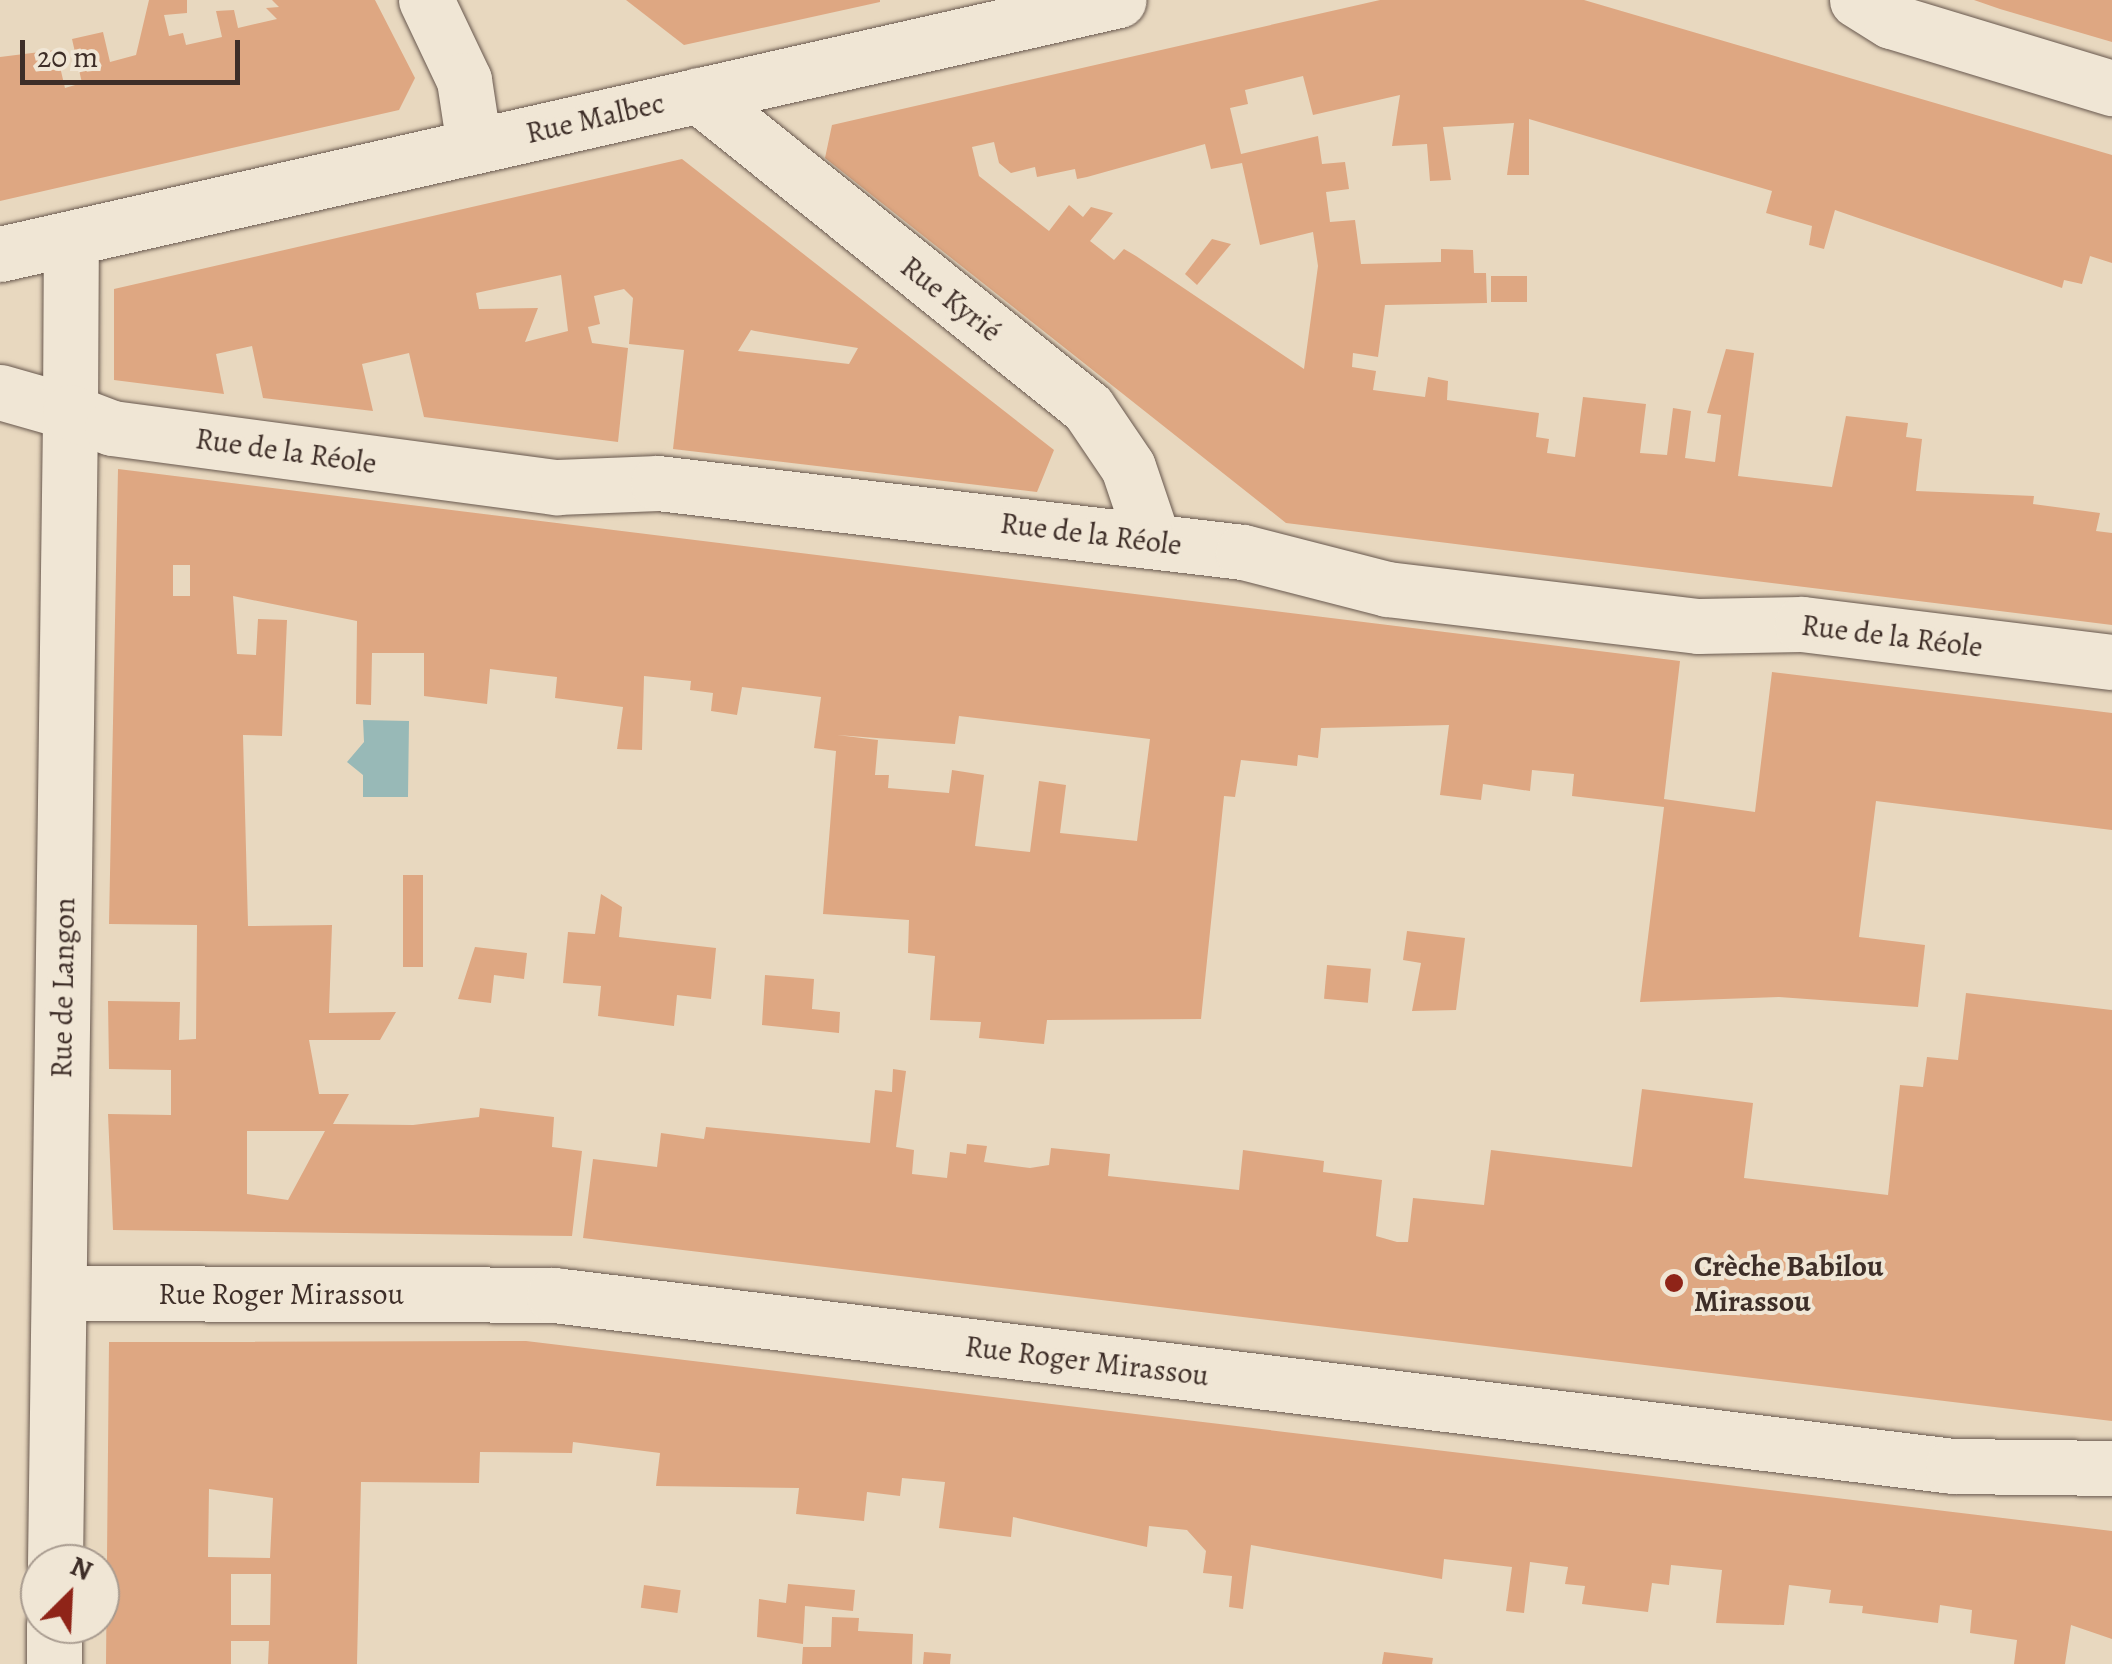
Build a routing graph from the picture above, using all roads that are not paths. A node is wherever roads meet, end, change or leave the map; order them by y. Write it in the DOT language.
graph roads {
  1 [pos="426,0"];
  2 [pos="1119,0"];
  3 [pos="1857,0"];
  4 [pos="2112,88"];
  5 [pos="698,95"];
  6 [pos="474,145"];
  7 [pos="70,238"];
  8 [pos="0,254"];
  9 [pos="0,392"];
  10 [pos="70,412"];
  11 [pos="1153,541"];
  12 [pos="2112,662"];
  13 [pos="59,1293"];
  14 [pos="2112,1468"];
  15 [pos="55,1544"];
  1 -- 6 [label="street"];
  2 -- 5 [label="street, Rue Malbec"];
  3 -- 4 [label="street"];
  5 -- 6 [label="street, Rue Malbec"];
  5 -- 11 [label="street, Rue Kyrié"];
  6 -- 7 [label="street, Rue Malbec"];
  7 -- 8 [label="street, Rue Malbec"];
  7 -- 10 [label="street"];
  9 -- 10 [label="street"];
  10 -- 11 [label="street, Rue de la Réole"];
  10 -- 13 [label="street, Rue de Langon"];
  11 -- 12 [label="street, Rue de la Réole"];
  13 -- 14 [label="street, Rue Roger Mirassou"];
  13 -- 15 [label="street, Rue de Langon"];
}
